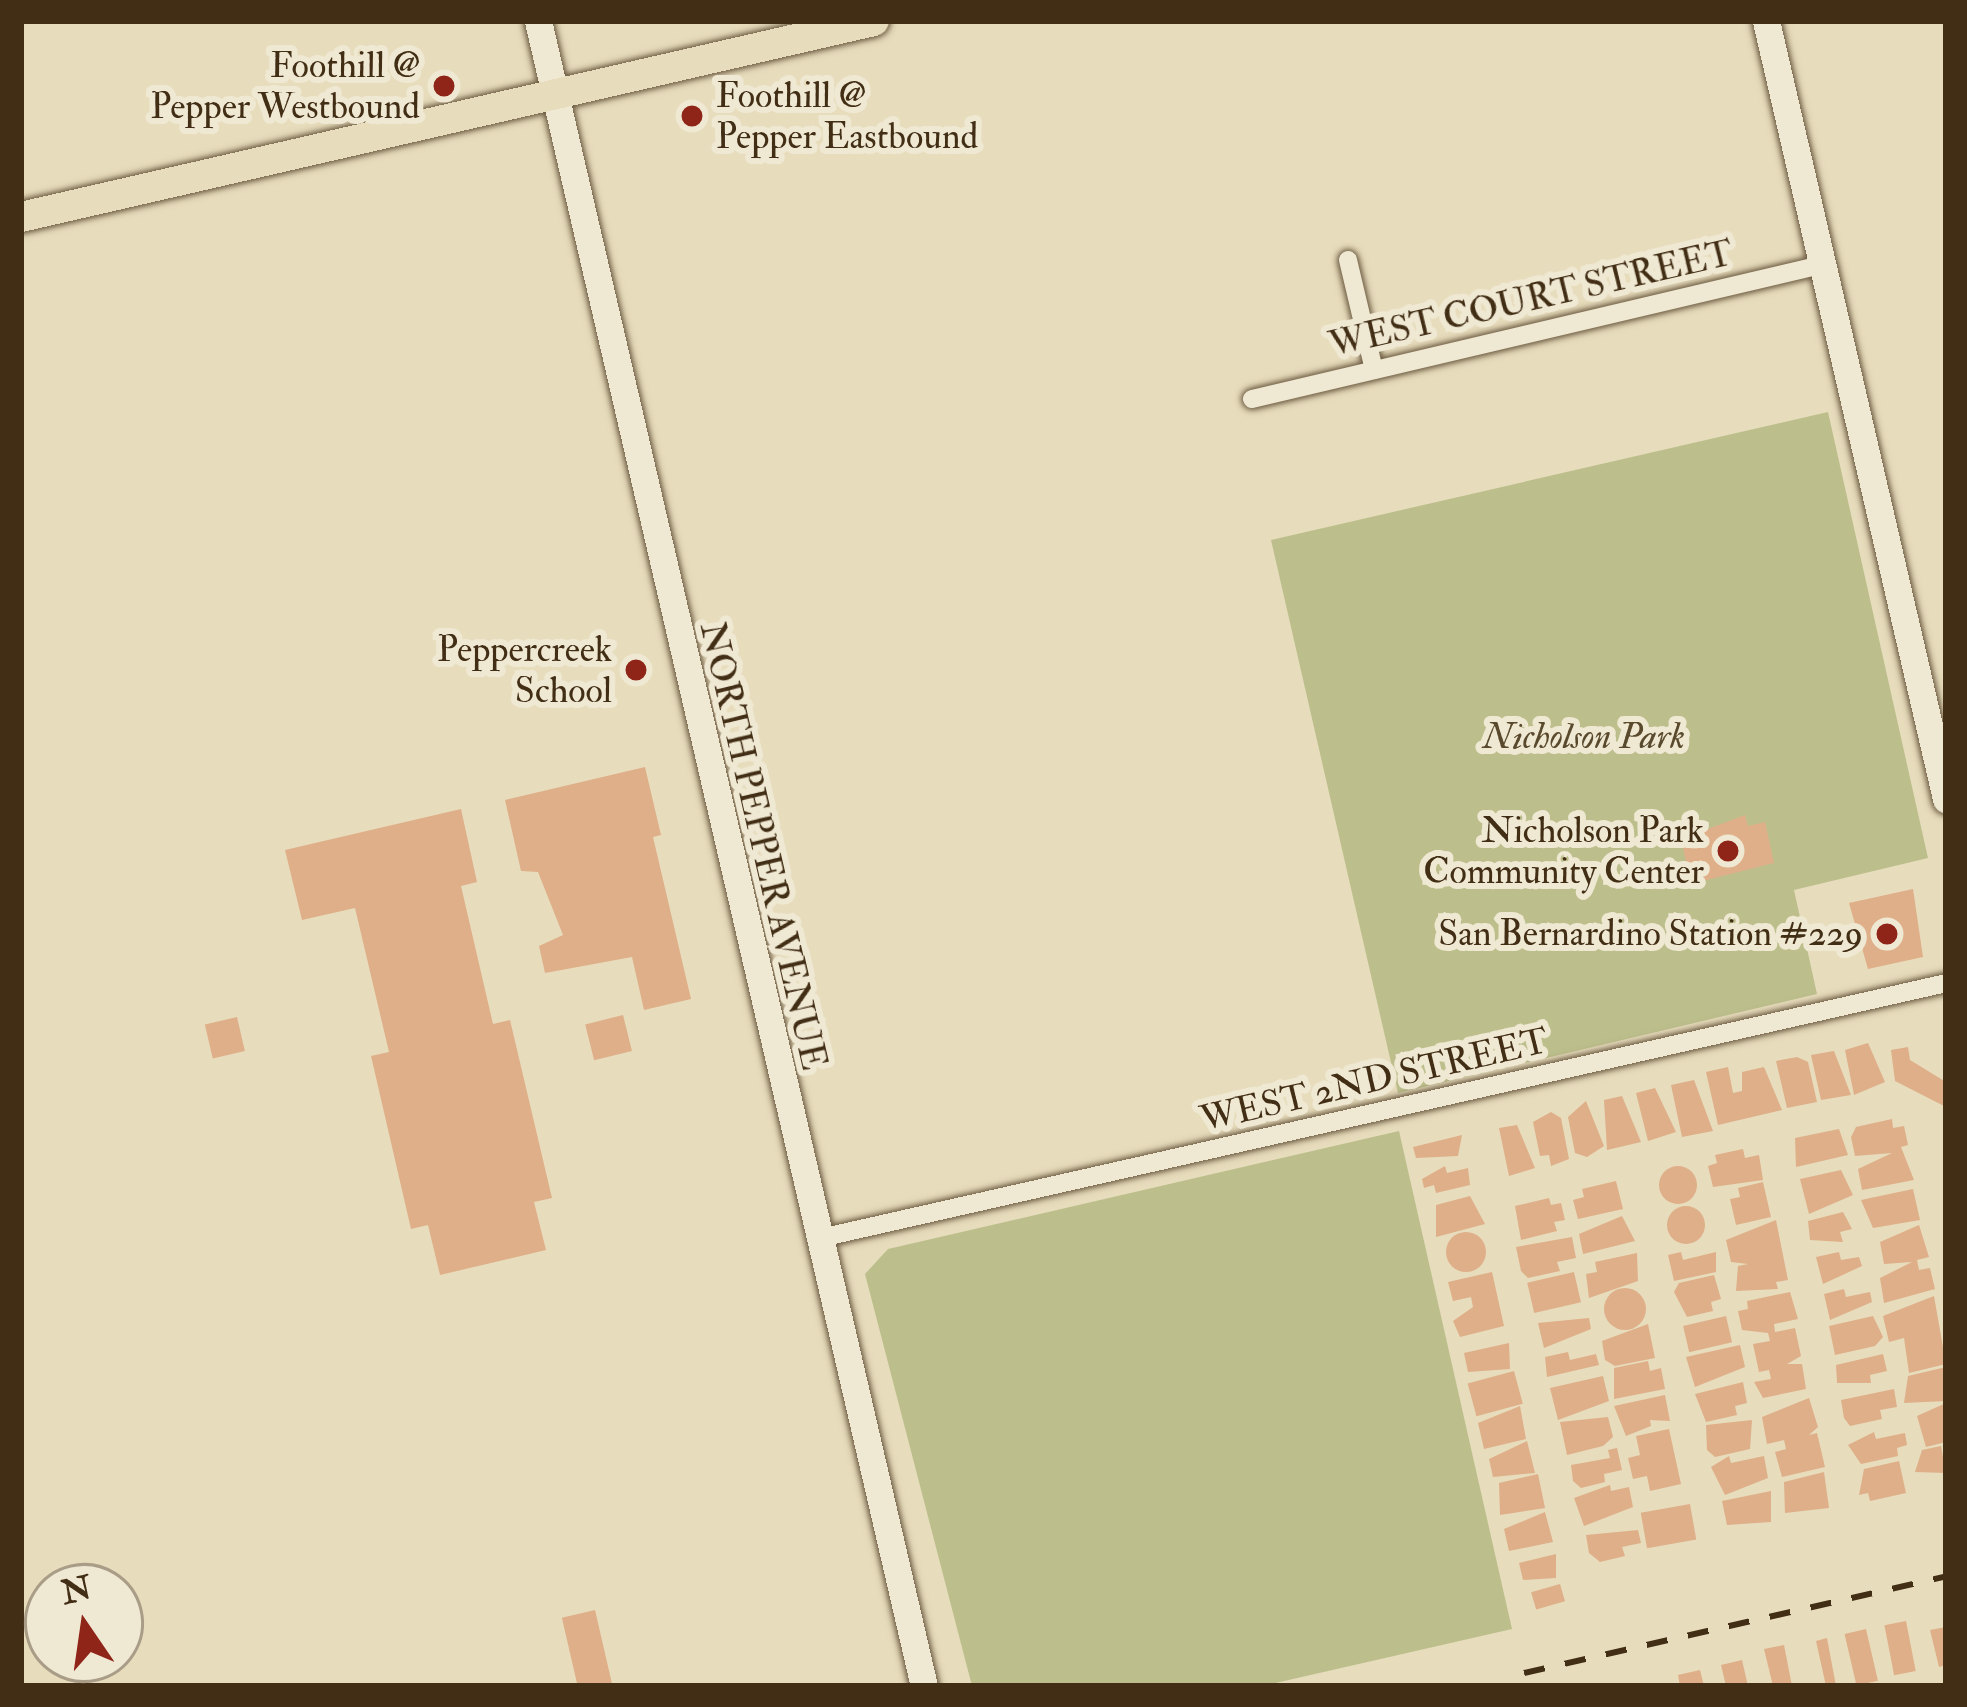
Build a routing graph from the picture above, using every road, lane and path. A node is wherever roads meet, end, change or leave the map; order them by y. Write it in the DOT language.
graph roads {
  1 [pos="538,21"];
  2 [pos="874,21"];
  3 [pos="1766,21"];
  4 [pos="555,94"];
  5 [pos="21,217"];
  6 [pos="1348,260"];
  7 [pos="1825,264"];
  8 [pos="1374,370"];
  9 [pos="1252,399"];
  10 [pos="1946,800"];
  11 [pos="1946,983"];
  12 [pos="816,1239"];
  13 [pos="924,1686"];
  1 -- 4 [label="main road, NORTH PEPPER AVENUE"];
  2 -- 4 [label="main road"];
  3 -- 7 [label="main road"];
  4 -- 5 [label="main road"];
  4 -- 12 [label="main road, NORTH PEPPER AVENUE"];
  6 -- 8 [label="street"];
  7 -- 8 [label="street, WEST COURT STREET"];
  7 -- 10 [label="main road"];
  8 -- 9 [label="street, WEST COURT STREET"];
  11 -- 12 [label="street, WEST 2ND STREET"];
  12 -- 13 [label="main road, NORTH PEPPER AVENUE"];
}
